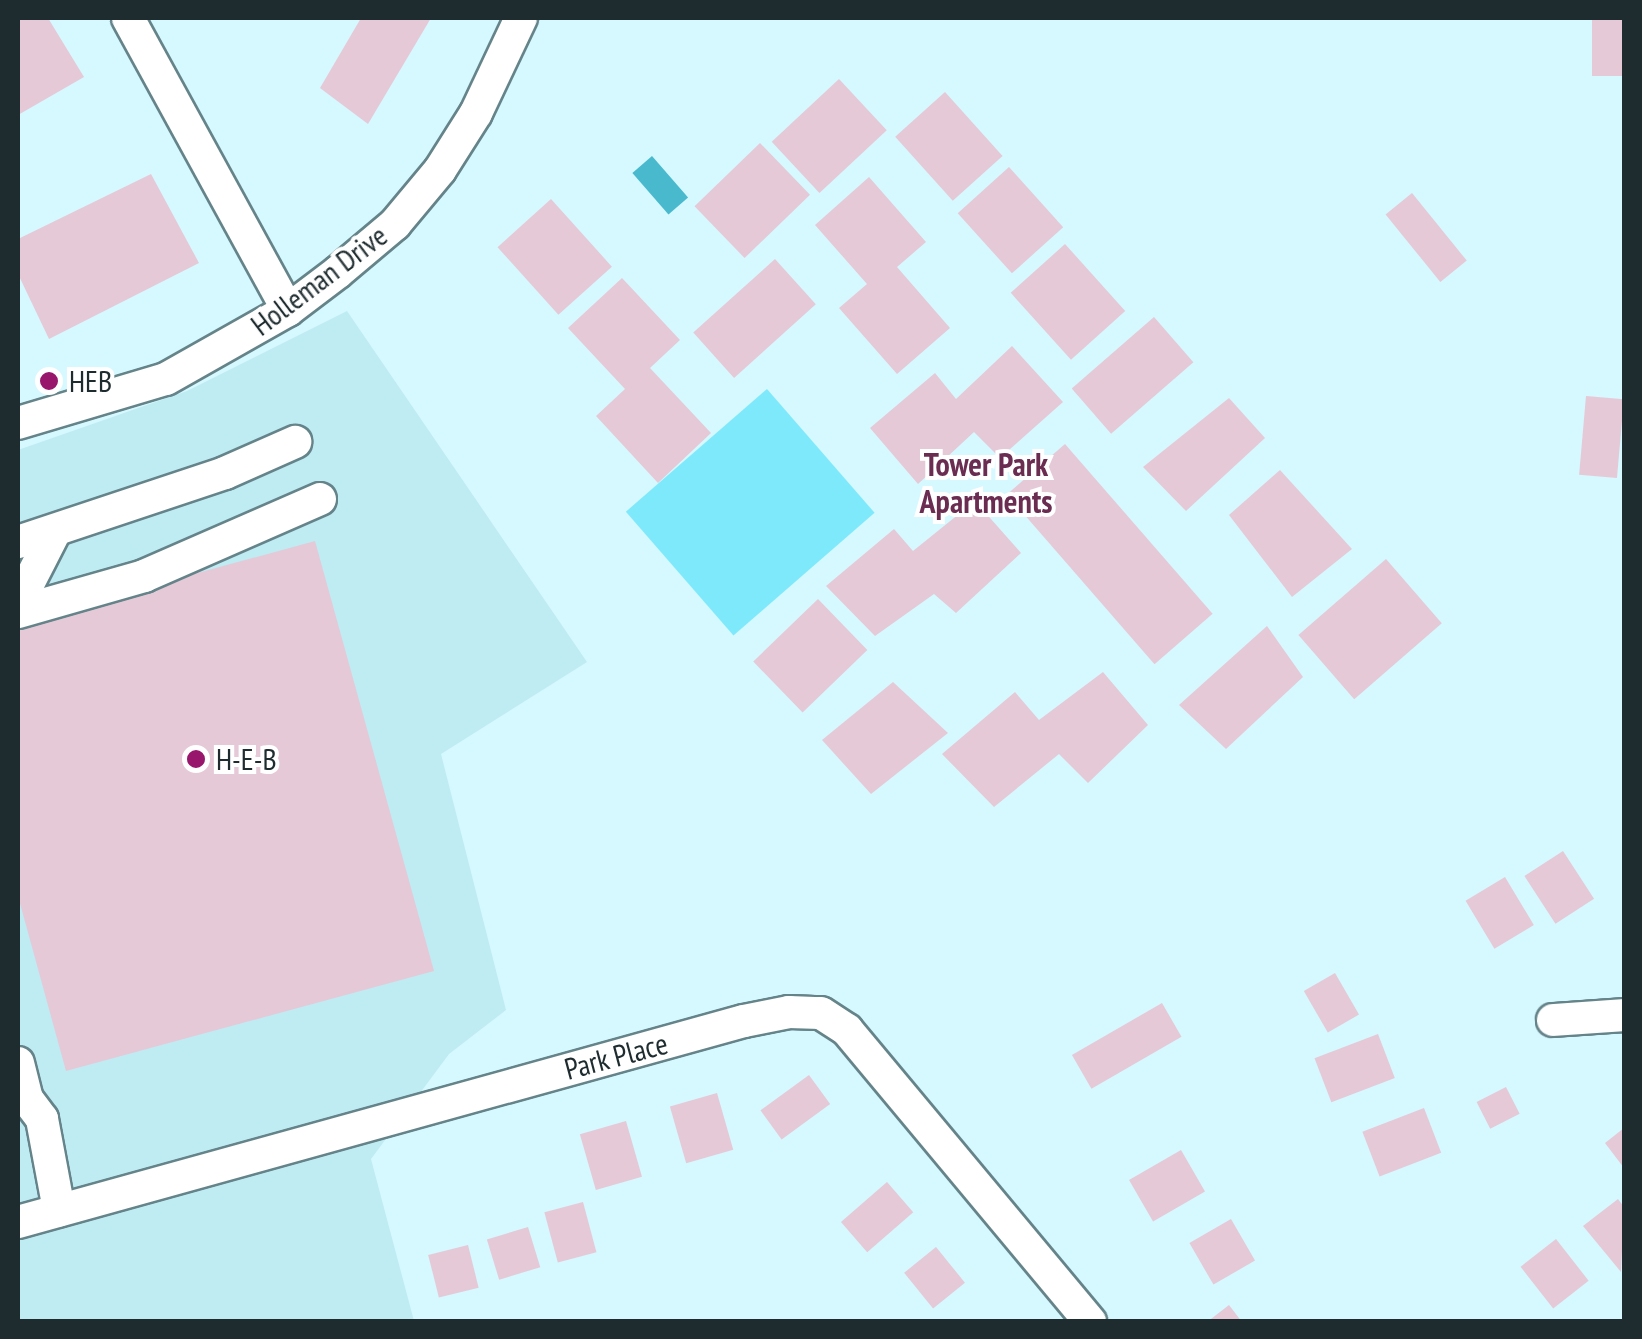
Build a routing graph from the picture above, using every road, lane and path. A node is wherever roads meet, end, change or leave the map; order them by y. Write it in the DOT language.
graph roads {
  1 [pos="128,18"];
  2 [pos="520,18"];
  3 [pos="288,310"];
  4 [pos="18,423"];
  5 [pos="295,442"];
  6 [pos="320,499"];
  7 [pos="55,531"];
  8 [pos="18,542"];
  9 [pos="29,594"];
  10 [pos="1624,1015"];
  11 [pos="1553,1020"];
  12 [pos="18,1062"];
  13 [pos="59,1210"];
  14 [pos="18,1222"];
  15 [pos="1090,1322"];
  1 -- 3 [label="street"];
  2 -- 3 [label="street, Holleman Drive"];
  3 -- 4 [label="street, Holleman Drive"];
  5 -- 7 [label="street"];
  6 -- 9 [label="street"];
  7 -- 8 [label="street"];
  7 -- 9 [label="street"];
  10 -- 11 [label="street"];
  12 -- 13 [label="street"];
  13 -- 14 [label="street, Park Place"];
  13 -- 15 [label="street, Park Place"];
}
